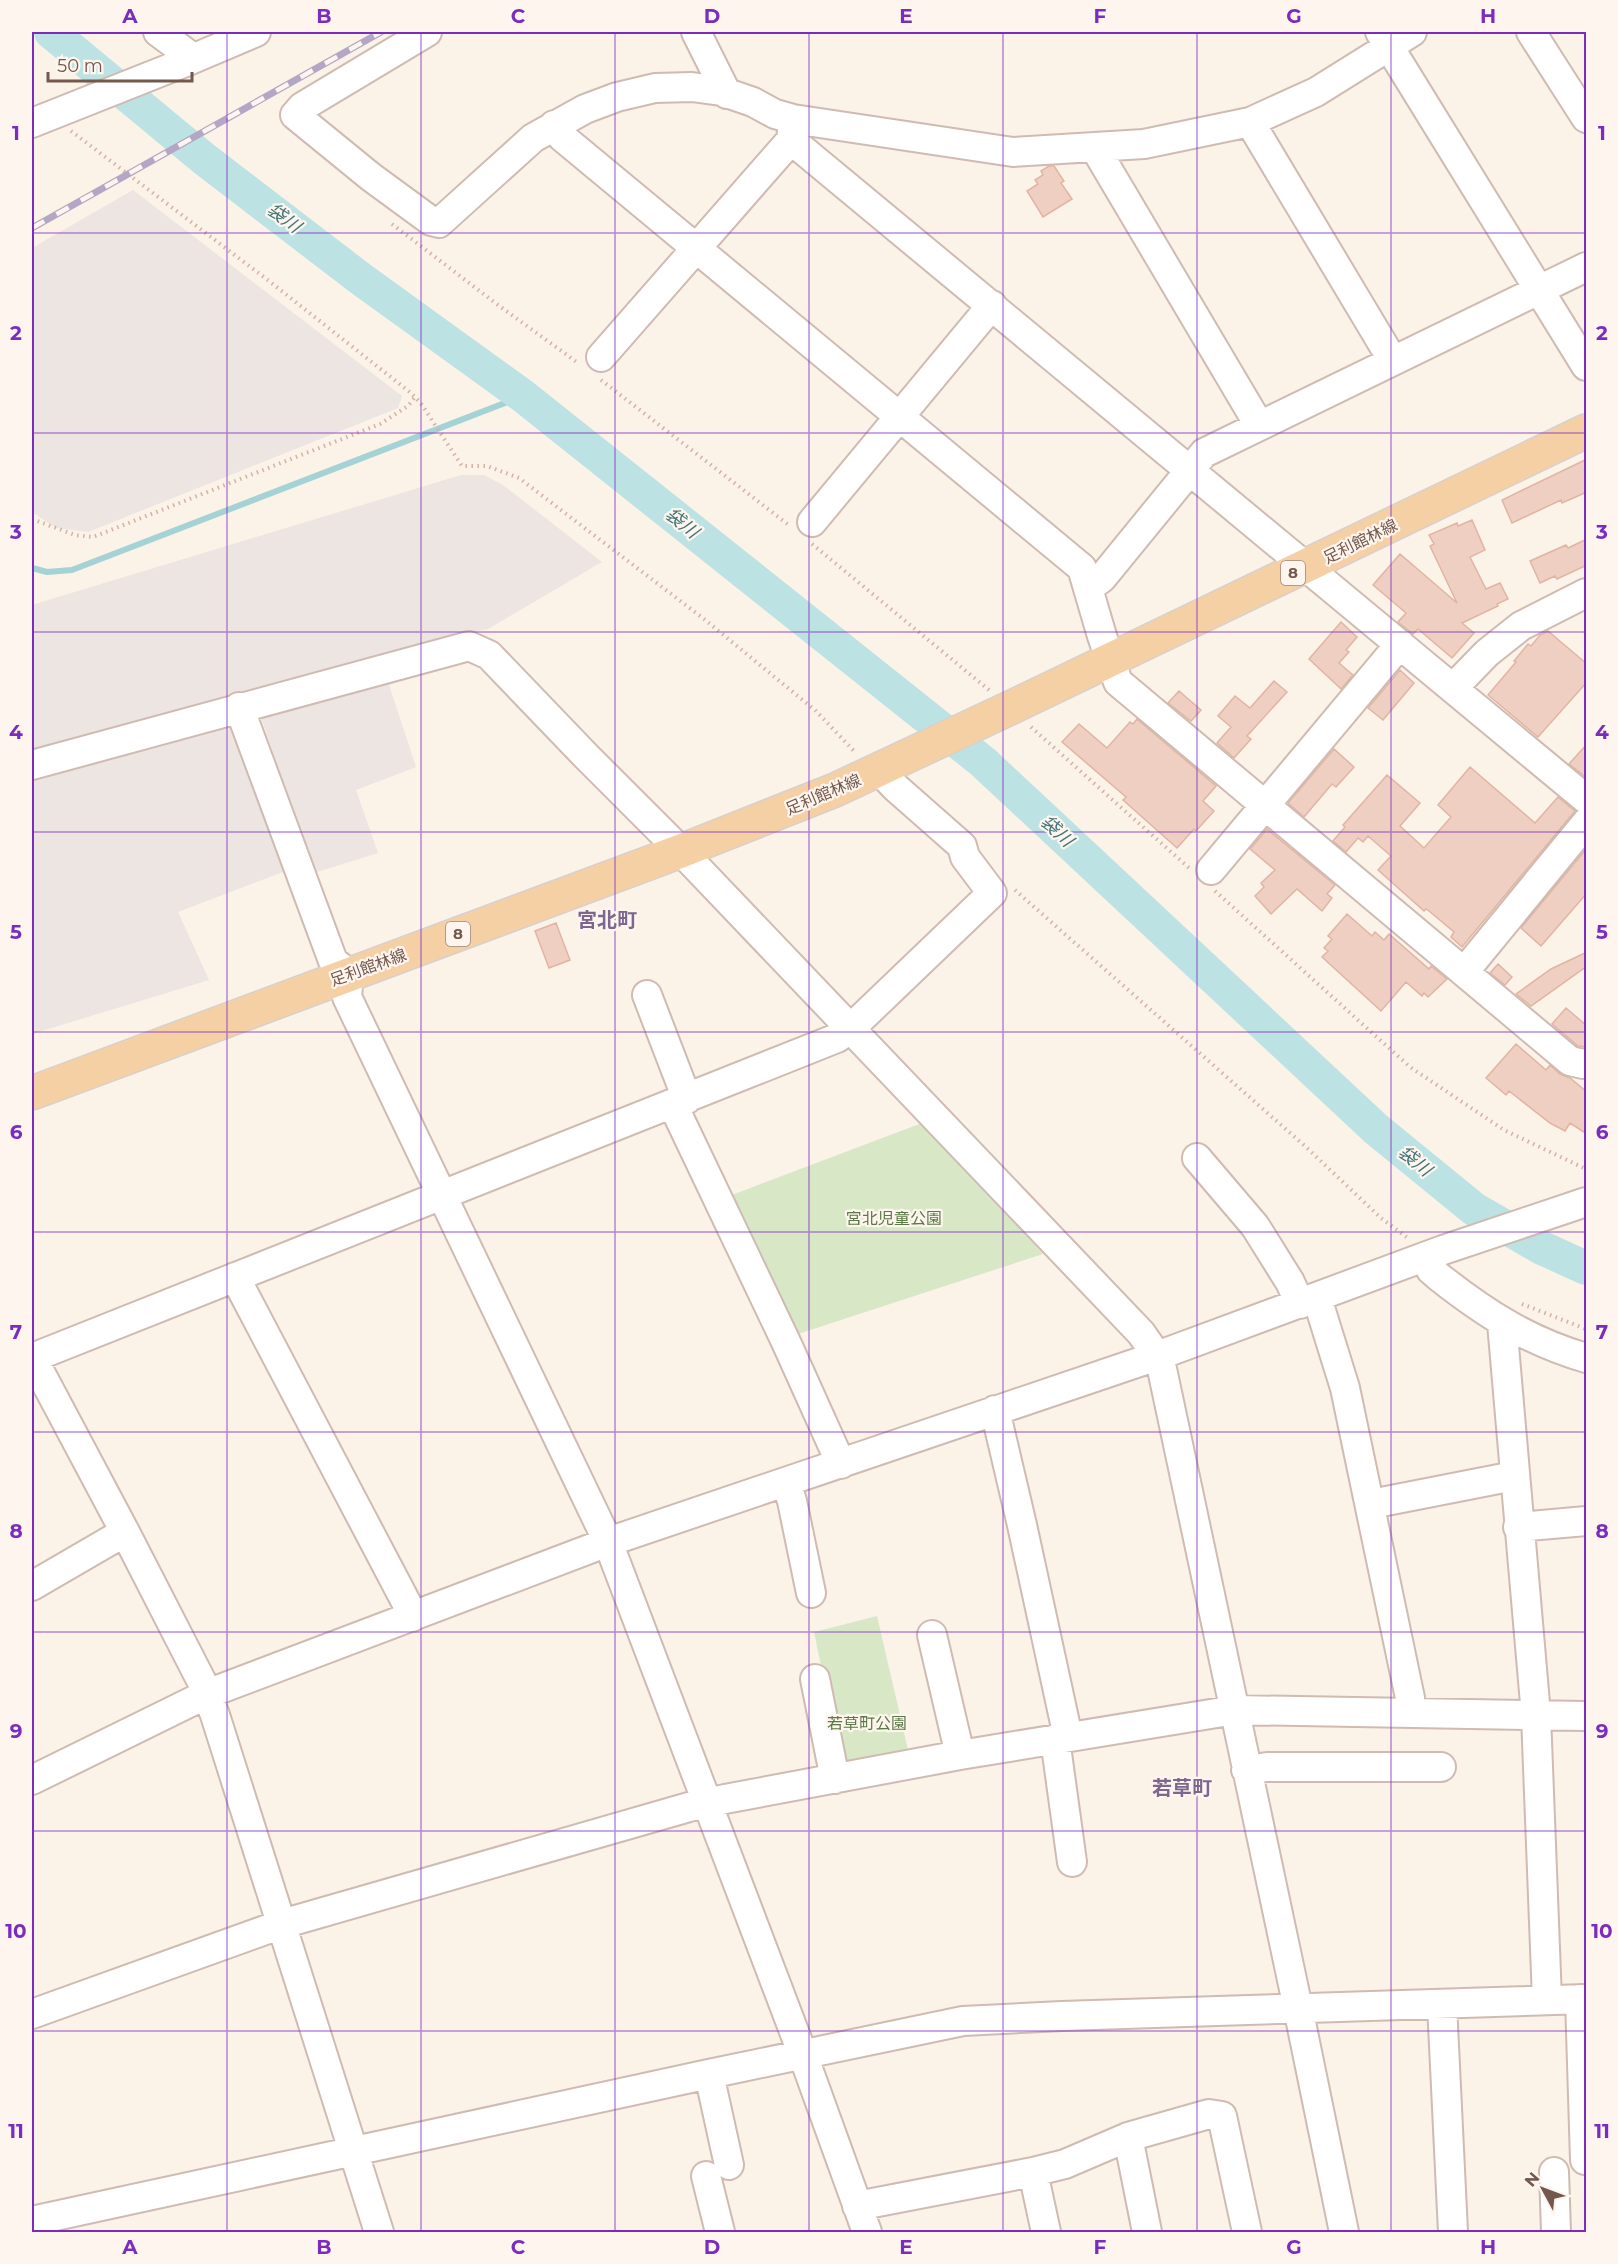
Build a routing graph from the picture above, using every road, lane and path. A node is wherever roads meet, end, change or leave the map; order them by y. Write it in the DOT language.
graph roads {
  1 [pos="158,32"];
  2 [pos="256,32"];
  3 [pos="427,32"];
  4 [pos="696,32"];
  5 [pos="1531,32"];
  6 [pos="1393,36"];
  7 [pos="188,60"];
  8 [pos="728,94"];
  9 [pos="1584,110"];
  10 [pos="47,116"];
  11 [pos="1250,122"];
  12 [pos="554,125"];
  13 [pos="792,129"];
  14 [pos="1095,148"];
  15 [pos="389,222"];
  16 [pos="697,250"];
  17 [pos="1587,267"];
  18 [pos="1539,290"];
  19 [pos="992,306"];
  20 [pos="1393,361"];
  21 [pos="593,366"];
  22 [pos="1587,366"];
  23 [pos="415,397"];
  24 [pos="898,418"];
  25 [pos="1259,425"];
  26 [pos="1587,431"];
  27 [pos="1189,469"];
  28 [pos="32,519"];
  29 [pos="805,531"];
  30 [pos="1307,566"];
  31 [pos="1088,588"];
  32 [pos="1587,593"];
  33 [pos="1400,644"];
  34 [pos="1110,660"];
  35 [pos="1453,688"];
  36 [pos="996,704"];
  37 [pos="239,707"];
  38 [pos="1031,727"];
  39 [pos="32,765"];
  40 [pos="877,771"];
  41 [pos="1587,799"];
  42 [pos="1266,806"];
  43 [pos="1587,823"];
  44 [pos="681,851"];
  45 [pos="1203,874"];
  46 [pos="1010,886"];
  47 [pos="1464,972"];
  48 [pos="349,974"];
  49 [pos="648,995"];
  50 [pos="850,1029"];
  51 [pos="1587,1063"];
  52 [pos="32,1093"];
  53 [pos="680,1102"];
  54 [pos="1197,1158"];
  55 [pos="1587,1169"];
  56 [pos="442,1196"];
  57 [pos="1587,1202"];
  58 [pos="1429,1251"];
  59 [pos="235,1277"];
  60 [pos="1309,1301"];
  61 [pos="1502,1323"];
  62 [pos="1157,1356"];
  63 [pos="32,1358"];
  64 [pos="1587,1358"];
  65 [pos="995,1410"];
  66 [pos="841,1464"];
  67 [pos="1514,1476"];
  68 [pos="786,1482"];
  69 [pos="1371,1504"];
  70 [pos="1587,1521"];
  71 [pos="1518,1527"];
  72 [pos="125,1532"];
  73 [pos="608,1542"];
  74 [pos="32,1586"];
  75 [pos="811,1593"];
  76 [pos="412,1617"];
  77 [pos="932,1635"];
  78 [pos="815,1678"];
  79 [pos="207,1694"];
  80 [pos="1235,1710"];
  81 [pos="1409,1712"];
  82 [pos="1536,1715"];
  83 [pos="1587,1716"];
  84 [pos="1062,1738"];
  85 [pos="960,1755"];
  86 [pos="1441,1767"];
  87 [pos="1246,1770"];
  88 [pos="835,1779"];
  89 [pos="32,1780"];
  90 [pos="707,1803"];
  91 [pos="1072,1862"];
  92 [pos="282,1924"];
  93 [pos="1583,1999"];
  94 [pos="1547,2000"];
  95 [pos="1442,2004"];
  96 [pos="1298,2008"];
  97 [pos="32,2014"];
  98 [pos="803,2055"];
  99 [pos="709,2074"];
  100 [pos="1128,2137"];
  101 [pos="354,2151"];
  102 [pos="1585,2160"];
  103 [pos="1033,2172"];
  104 [pos="1554,2172"];
  105 [pos="857,2206"];
  106 [pos="32,2221"];
  107 [pos="379,2232"];
  108 [pos="720,2232"];
  109 [pos="867,2232"];
  110 [pos="1046,2232"];
  111 [pos="1147,2232"];
  112 [pos="1247,2232"];
  113 [pos="1344,2232"];
  114 [pos="1453,2232"];
  115 [pos="1556,2232"];
  1 -- 7 [label="street"];
  2 -- 7 [label="street"];
  3 -- 12 [label="street"];
  4 -- 8 [label="street"];
  5 -- 9 [label="street"];
  6 -- 11 [label="street"];
  6 -- 18 [label="street"];
  7 -- 10 [label="street"];
  8 -- 12 [label="street"];
  8 -- 13 [label="street"];
  10 -- 23 [label="path"];
  11 -- 14 [label="street"];
  11 -- 20 [label="street"];
  12 -- 16 [label="street"];
  13 -- 14 [label="street"];
  13 -- 16 [label="street"];
  13 -- 19 [label="street"];
  14 -- 25 [label="street"];
  15 -- 21 [label="path"];
  16 -- 21 [label="street"];
  16 -- 24 [label="street"];
  17 -- 18 [label="street"];
  18 -- 20 [label="street"];
  18 -- 22 [label="street"];
  19 -- 24 [label="street"];
  19 -- 27 [label="street"];
  20 -- 25 [label="street"];
  21 -- 29 [label="path"];
  23 -- 28 [label="path"];
  23 -- 40 [label="path"];
  24 -- 29 [label="street"];
  24 -- 31 [label="street"];
  25 -- 27 [label="street"];
  26 -- 30 [label="main road, 足利館林線 / 8"];
  27 -- 30 [label="street"];
  27 -- 31 [label="street"];
  29 -- 36 [label="path"];
  30 -- 33 [label="street"];
  30 -- 34 [label="main road, 足利館林線 / 8"];
  31 -- 34 [label="street"];
  32 -- 35 [label="street"];
  33 -- 35 [label="street"];
  33 -- 42 [label="street"];
  34 -- 36 [label="main road, 足利館林線 / 8"];
  34 -- 42 [label="street"];
  35 -- 41 [label="street"];
  36 -- 40 [label="main road, 足利館林線 / 8"];
  37 -- 39 [label="street"];
  37 -- 44 [label="street"];
  37 -- 48 [label="street"];
  38 -- 45 [label="path"];
  40 -- 44 [label="main road, 足利館林線 / 8"];
  40 -- 50 [label="street"];
  42 -- 45 [label="street"];
  42 -- 47 [label="street"];
  43 -- 47 [label="street"];
  44 -- 48 [label="main road, 足利館林線 / 8"];
  44 -- 50 [label="street"];
  45 -- 55 [label="path"];
  46 -- 58 [label="path"];
  47 -- 51 [label="street"];
  48 -- 52 [label="main road, 足利館林線 / 8"];
  48 -- 56 [label="street"];
  49 -- 53 [label="street"];
  50 -- 53 [label="street"];
  50 -- 62 [label="street"];
  53 -- 56 [label="street"];
  53 -- 66 [label="street"];
  54 -- 60 [label="street"];
  56 -- 59 [label="street"];
  56 -- 73 [label="street"];
  57 -- 58 [label="street"];
  58 -- 60 [label="street"];
  58 -- 61 [label="street"];
  59 -- 63 [label="street"];
  59 -- 76 [label="street"];
  60 -- 62 [label="street"];
  60 -- 69 [label="street"];
  61 -- 64 [label="street"];
  61 -- 67 [label="street"];
  62 -- 65 [label="street"];
  62 -- 80 [label="street"];
  63 -- 72 [label="street"];
  65 -- 66 [label="street"];
  65 -- 84 [label="street"];
  66 -- 68 [label="street"];
  67 -- 69 [label="street"];
  67 -- 71 [label="street"];
  68 -- 73 [label="street"];
  68 -- 75 [label="street"];
  69 -- 81 [label="street"];
  70 -- 71 [label="street"];
  71 -- 82 [label="street"];
  72 -- 74 [label="street"];
  72 -- 79 [label="street"];
  73 -- 76 [label="street"];
  73 -- 90 [label="street"];
  76 -- 79 [label="street"];
  77 -- 85 [label="street"];
  78 -- 88 [label="street"];
  79 -- 89 [label="street"];
  79 -- 92 [label="street"];
  80 -- 81 [label="street"];
  80 -- 84 [label="street"];
  80 -- 87 [label="street"];
  81 -- 82 [label="street"];
  82 -- 83 [label="street"];
  82 -- 94 [label="street"];
  84 -- 85 [label="street"];
  84 -- 91 [label="street"];
  85 -- 88 [label="street"];
  86 -- 87 [label="street"];
  87 -- 96 [label="street"];
  88 -- 90 [label="street"];
  90 -- 92 [label="street"];
  90 -- 98 [label="street"];
  92 -- 97 [label="street"];
  92 -- 101 [label="street"];
  93 -- 94 [label="street"];
  93 -- 102 [label="street"];
  94 -- 95 [label="street"];
  95 -- 96 [label="street"];
  95 -- 114 [label="street"];
  96 -- 98 [label="street"];
  96 -- 113 [label="street"];
  98 -- 99 [label="street"];
  98 -- 105 [label="street"];
  99 -- 101 [label="street"];
  99 -- 108 [label="street"];
  100 -- 103 [label="street"];
  100 -- 111 [label="street"];
  100 -- 112 [label="street"];
  101 -- 106 [label="street"];
  101 -- 107 [label="street"];
  103 -- 105 [label="street"];
  103 -- 110 [label="street"];
  104 -- 115 [label="street"];
  105 -- 109 [label="street"];
}
